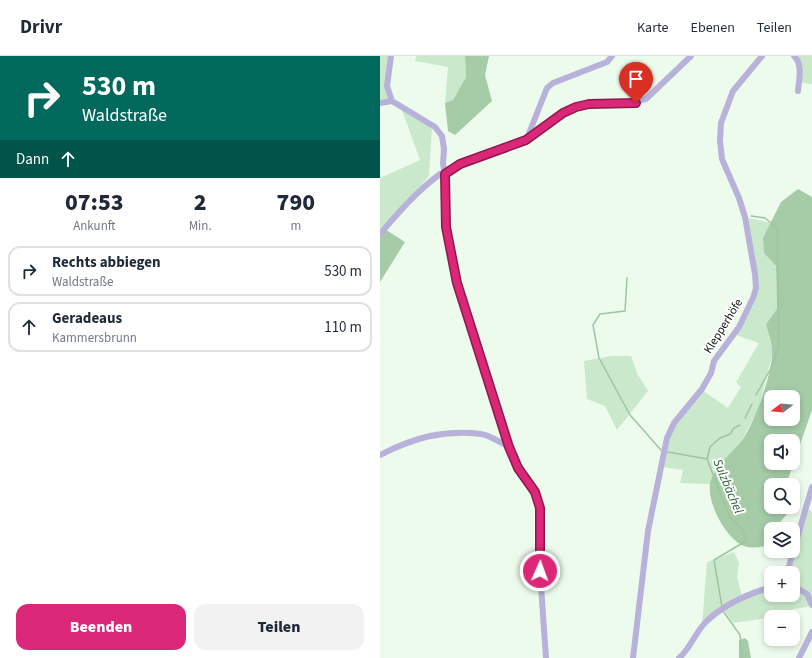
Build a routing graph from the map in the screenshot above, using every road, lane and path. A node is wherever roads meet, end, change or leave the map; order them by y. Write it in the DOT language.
graph roads {
  1 [pos="392,56"];
  2 [pos="612,56"];
  3 [pos="691,56"];
  4 [pos="762,56"];
  5 [pos="794,56"];
  6 [pos="798,91"];
  7 [pos="392,101"];
  8 [pos="380,103"];
  9 [pos="526,140"];
  10 [pos="443,174"];
  11 [pos="380,234"];
  12 [pos="509,447"];
  13 [pos="380,455"];
  14 [pos="812,487"];
  15 [pos="790,566"];
  16 [pos="764,590"];
  17 [pos="800,590"];
  18 [pos="812,604"];
  19 [pos="812,632"];
  20 [pos="546,658"];
  21 [pos="633,658"];
  22 [pos="679,658"];
  23 [pos="799,658"];
  1 -- 7 [label="street"];
  2 -- 9 [label="street"];
  3 -- 9 [label="street"];
  4 -- 21 [label="street, Klepperhöfe"];
  5 -- 6 [label="street"];
  7 -- 8 [label="street"];
  7 -- 10 [label="street"];
  9 -- 10 [label="street"];
  10 -- 11 [label="street"];
  10 -- 12 [label="street"];
  12 -- 13 [label="street"];
  12 -- 20 [label="street"];
  14 -- 15 [label="street"];
  16 -- 22 [label="street"];
  17 -- 18 [label="street"];
  19 -- 23 [label="street"];
}
